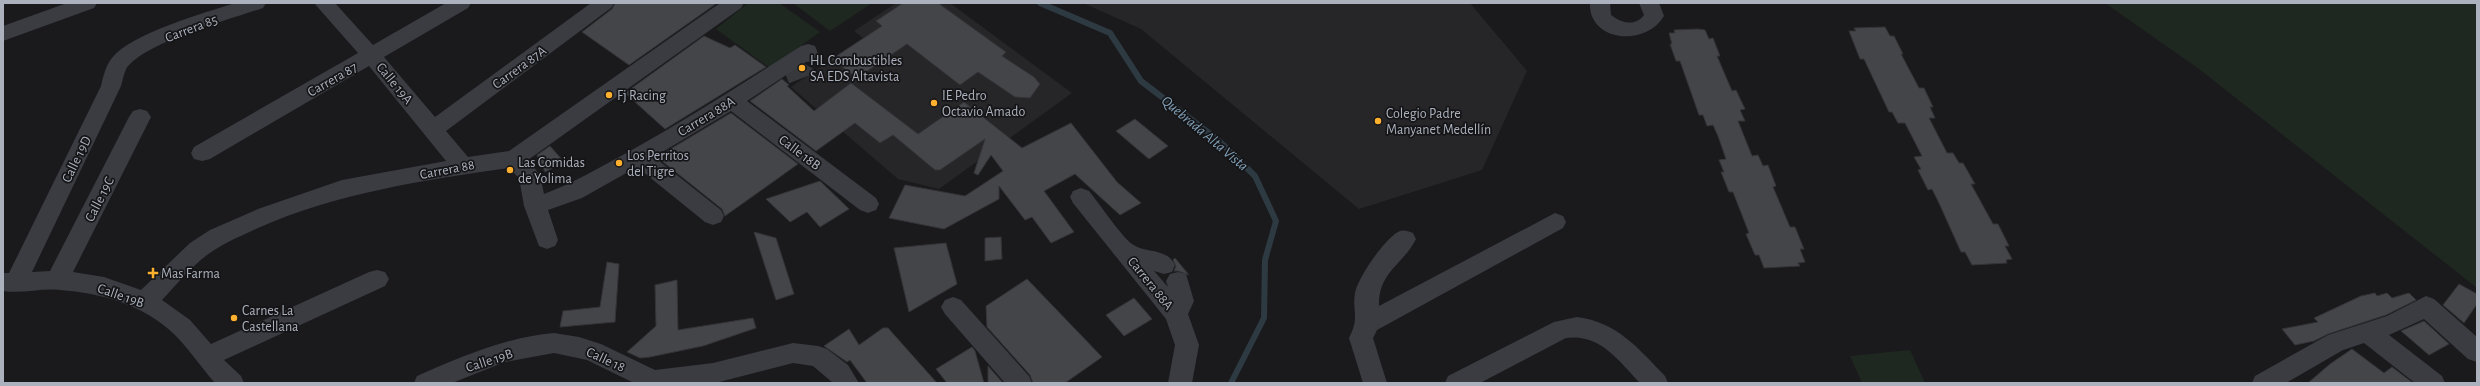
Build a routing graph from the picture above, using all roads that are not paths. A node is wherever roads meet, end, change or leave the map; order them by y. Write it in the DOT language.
graph roads {
  1 [pos="87,3"];
  2 [pos="256,3"];
  3 [pos="324,3"];
  4 [pos="461,3"];
  5 [pos="604,3"];
  6 [pos="734,3"];
  7 [pos="1600,3"];
  8 [pos="1649,3"];
  9 [pos="3,34"];
  10 [pos="148,44"];
  11 [pos="809,54"];
  12 [pos="372,56"];
  13 [pos="732,100"];
  14 [pos="140,117"];
  15 [pos="433,130"];
  16 [pos="202,153"];
  17 [pos="638,156"];
  18 [pos="514,159"];
  19 [pos="463,166"];
  20 [pos="1081,197"];
  21 [pos="868,204"];
  22 [pos="535,206"];
  23 [pos="713,216"];
  24 [pos="1555,222"];
  25 [pos="1405,238"];
  26 [pos="547,240"];
  27 [pos="1127,252"];
  28 [pos="377,279"];
  29 [pos="57,280"];
  30 [pos="9,283"];
  31 [pos="145,301"];
  32 [pos="953,307"];
  33 [pos="1176,314"];
  34 [pos="1368,323"];
  35 [pos="2366,331"];
  36 [pos="554,343"];
  37 [pos="2477,352"];
  38 [pos="208,356"];
  39 [pos="654,382"];
  40 [pos="232,383"];
  41 [pos="426,383"];
  42 [pos="847,383"];
  43 [pos="1020,383"];
  44 [pos="1180,383"];
  45 [pos="1375,383"];
  46 [pos="1457,383"];
  47 [pos="1656,383"];
  48 [pos="2264,383"];
  49 [pos="2432,383"];
  1 -- 9 [label="street"];
  2 -- 10 [label="street, Carrera 85"];
  3 -- 12 [label="street, Calle 19A"];
  4 -- 12 [label="street, Carrera 87"];
  5 -- 15 [label="street, Carrera 87A"];
  6 -- 18 [label="street, Carrera 88"];
  7 -- 8 [label="street"];
  10 -- 30 [label="street, Calle 19D"];
  11 -- 13 [label="street, Carrera 88A"];
  12 -- 15 [label="street, Calle 19A"];
  12 -- 16 [label="street, Carrera 87"];
  13 -- 17 [label="street, Carrera 88A"];
  13 -- 21 [label="street, Calle 18B"];
  14 -- 29 [label="street, Calle 19C"];
  15 -- 19 [label="street, Calle 19A"];
  17 -- 22 [label="street, Carrera 88A"];
  17 -- 23 [label="street"];
  18 -- 19 [label="street, Carrera 88"];
  18 -- 22 [label="street"];
  19 -- 31 [label="street, Carrera 88"];
  20 -- 27 [label="street, Carrera 88A"];
  22 -- 26 [label="street"];
  24 -- 34 [label="street"];
  25 -- 34 [label="street"];
  27 -- 33 [label="street, Carrera 88A"];
  27 -- 33 [label="street"];
  28 -- 38 [label="street"];
  29 -- 30 [label="street, Calle 19B"];
  29 -- 31 [label="street, Calle 19B"];
  31 -- 38 [label="street, Calle 19B"];
  32 -- 43 [label="street"];
  33 -- 44 [label="street, Carrera 88A"];
  34 -- 45 [label="street"];
  35 -- 37 [label="street"];
  35 -- 48 [label="street"];
  35 -- 49 [label="street"];
  36 -- 39 [label="street, Calle 18"];
  36 -- 41 [label="street, Calle 19B"];
  38 -- 40 [label="street, Calle 19B"];
  39 -- 42 [label="street"];
  46 -- 47 [label="street"];
}
